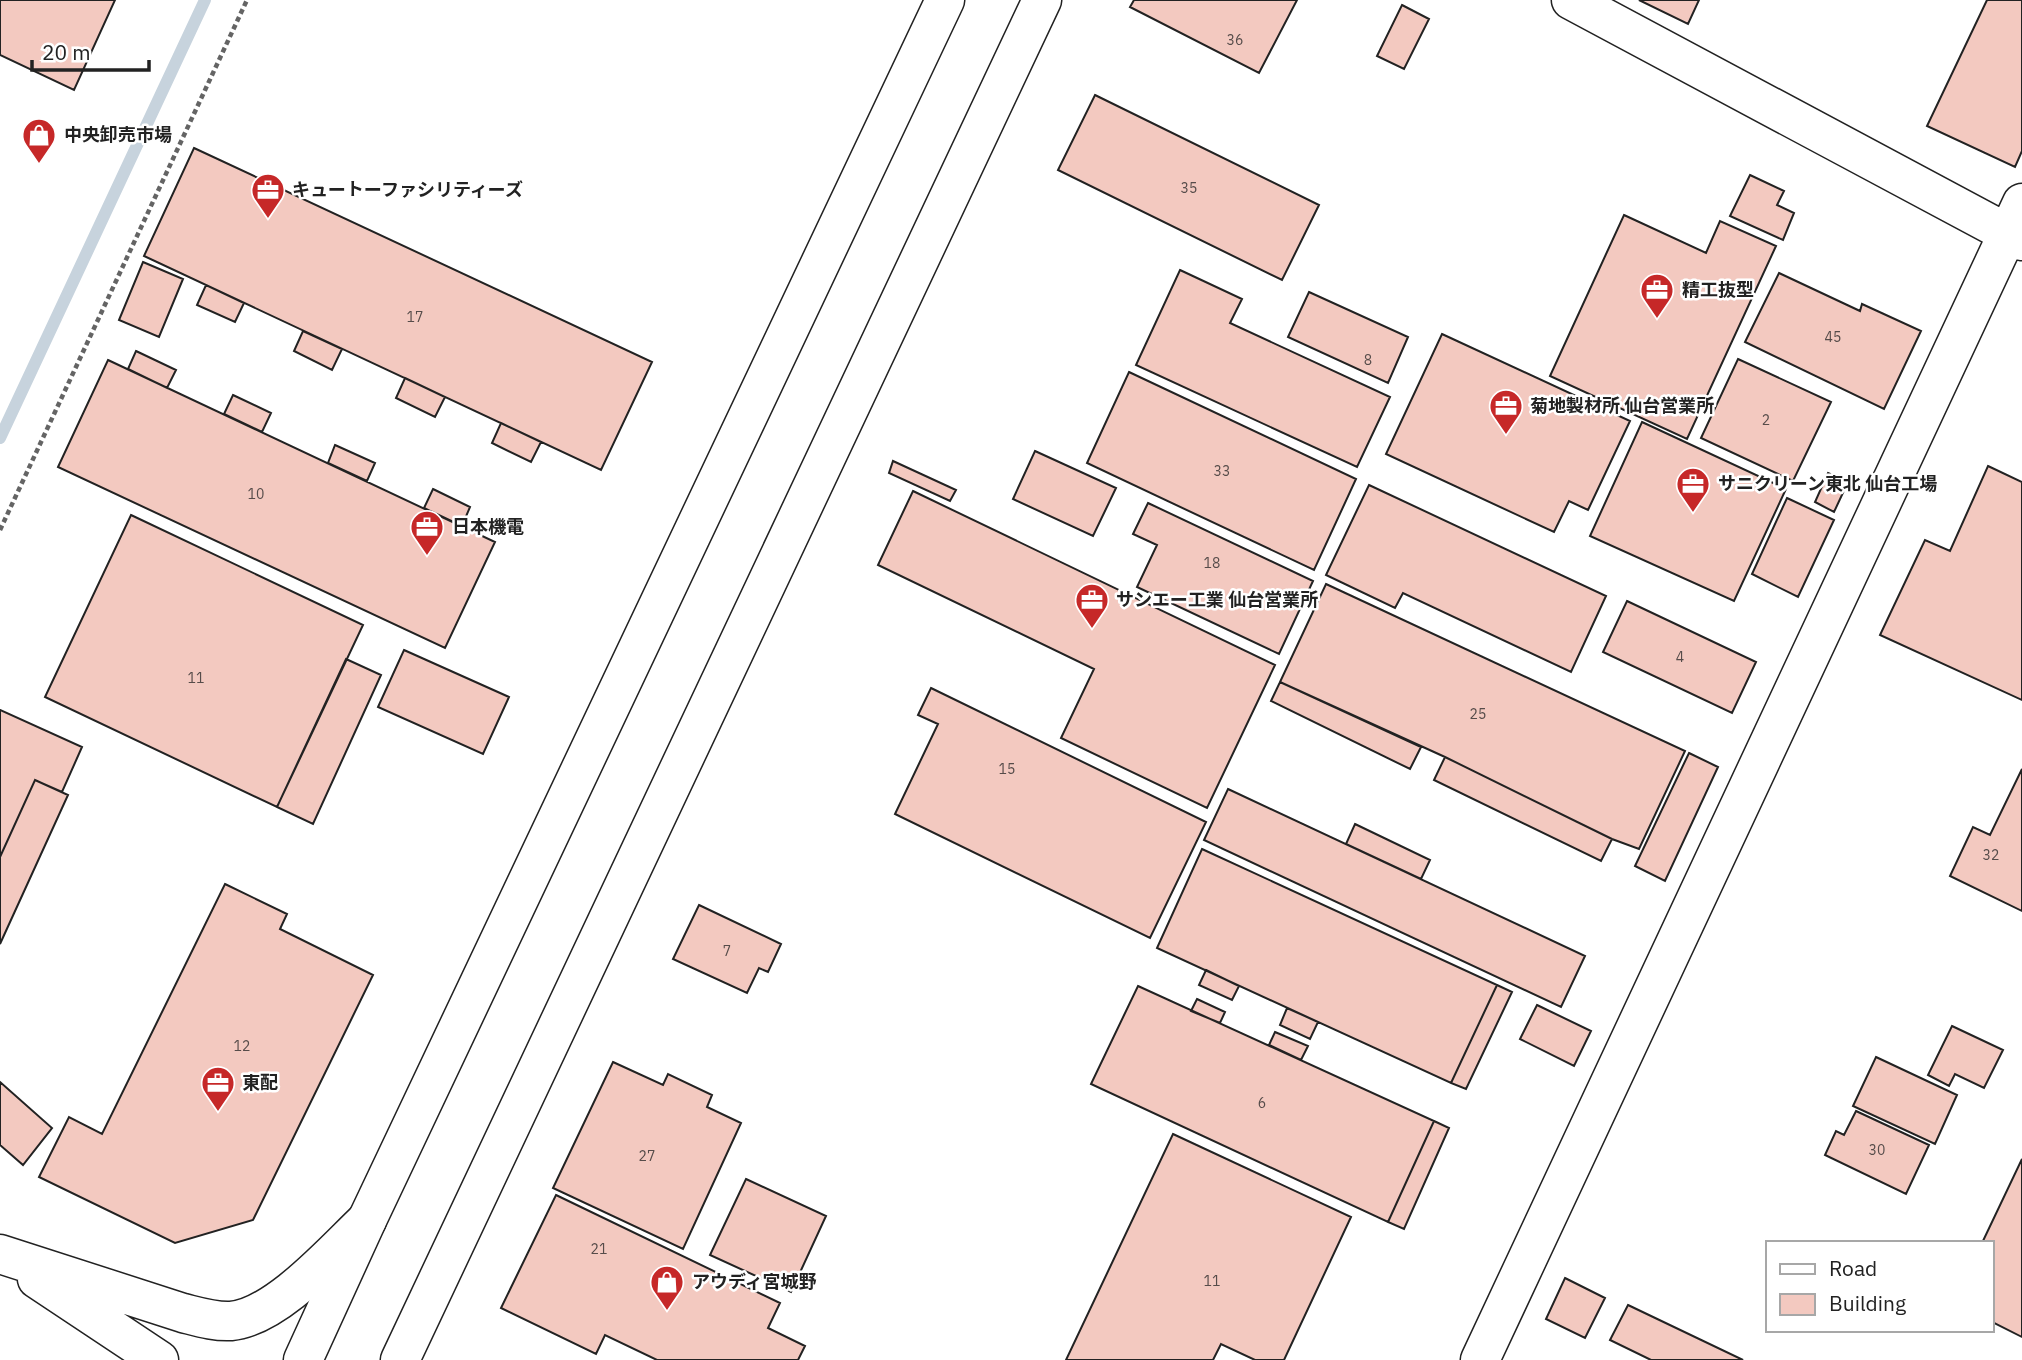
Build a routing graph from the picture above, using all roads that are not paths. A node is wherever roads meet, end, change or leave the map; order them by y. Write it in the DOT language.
graph roads {
  1 [pos="945,0"];
  2 [pos="1042,0"];
  3 [pos="1571,0"];
  4 [pos="2017,226"];
  5 [pos="367,1220"];
  6 [pos="0,1254"];
  7 [pos="159,1360"];
  8 [pos="303,1360"];
  9 [pos="400,1360"];
  10 [pos="1480,1360"];
  1 -- 5 [label="main road"];
  2 -- 9 [label="main road"];
  3 -- 4 [label="main road"];
  4 -- 10 [label="main road"];
  5 -- 6 [label="main road"];
  5 -- 8 [label="main road"];
  6 -- 7 [label="main road"];
}
